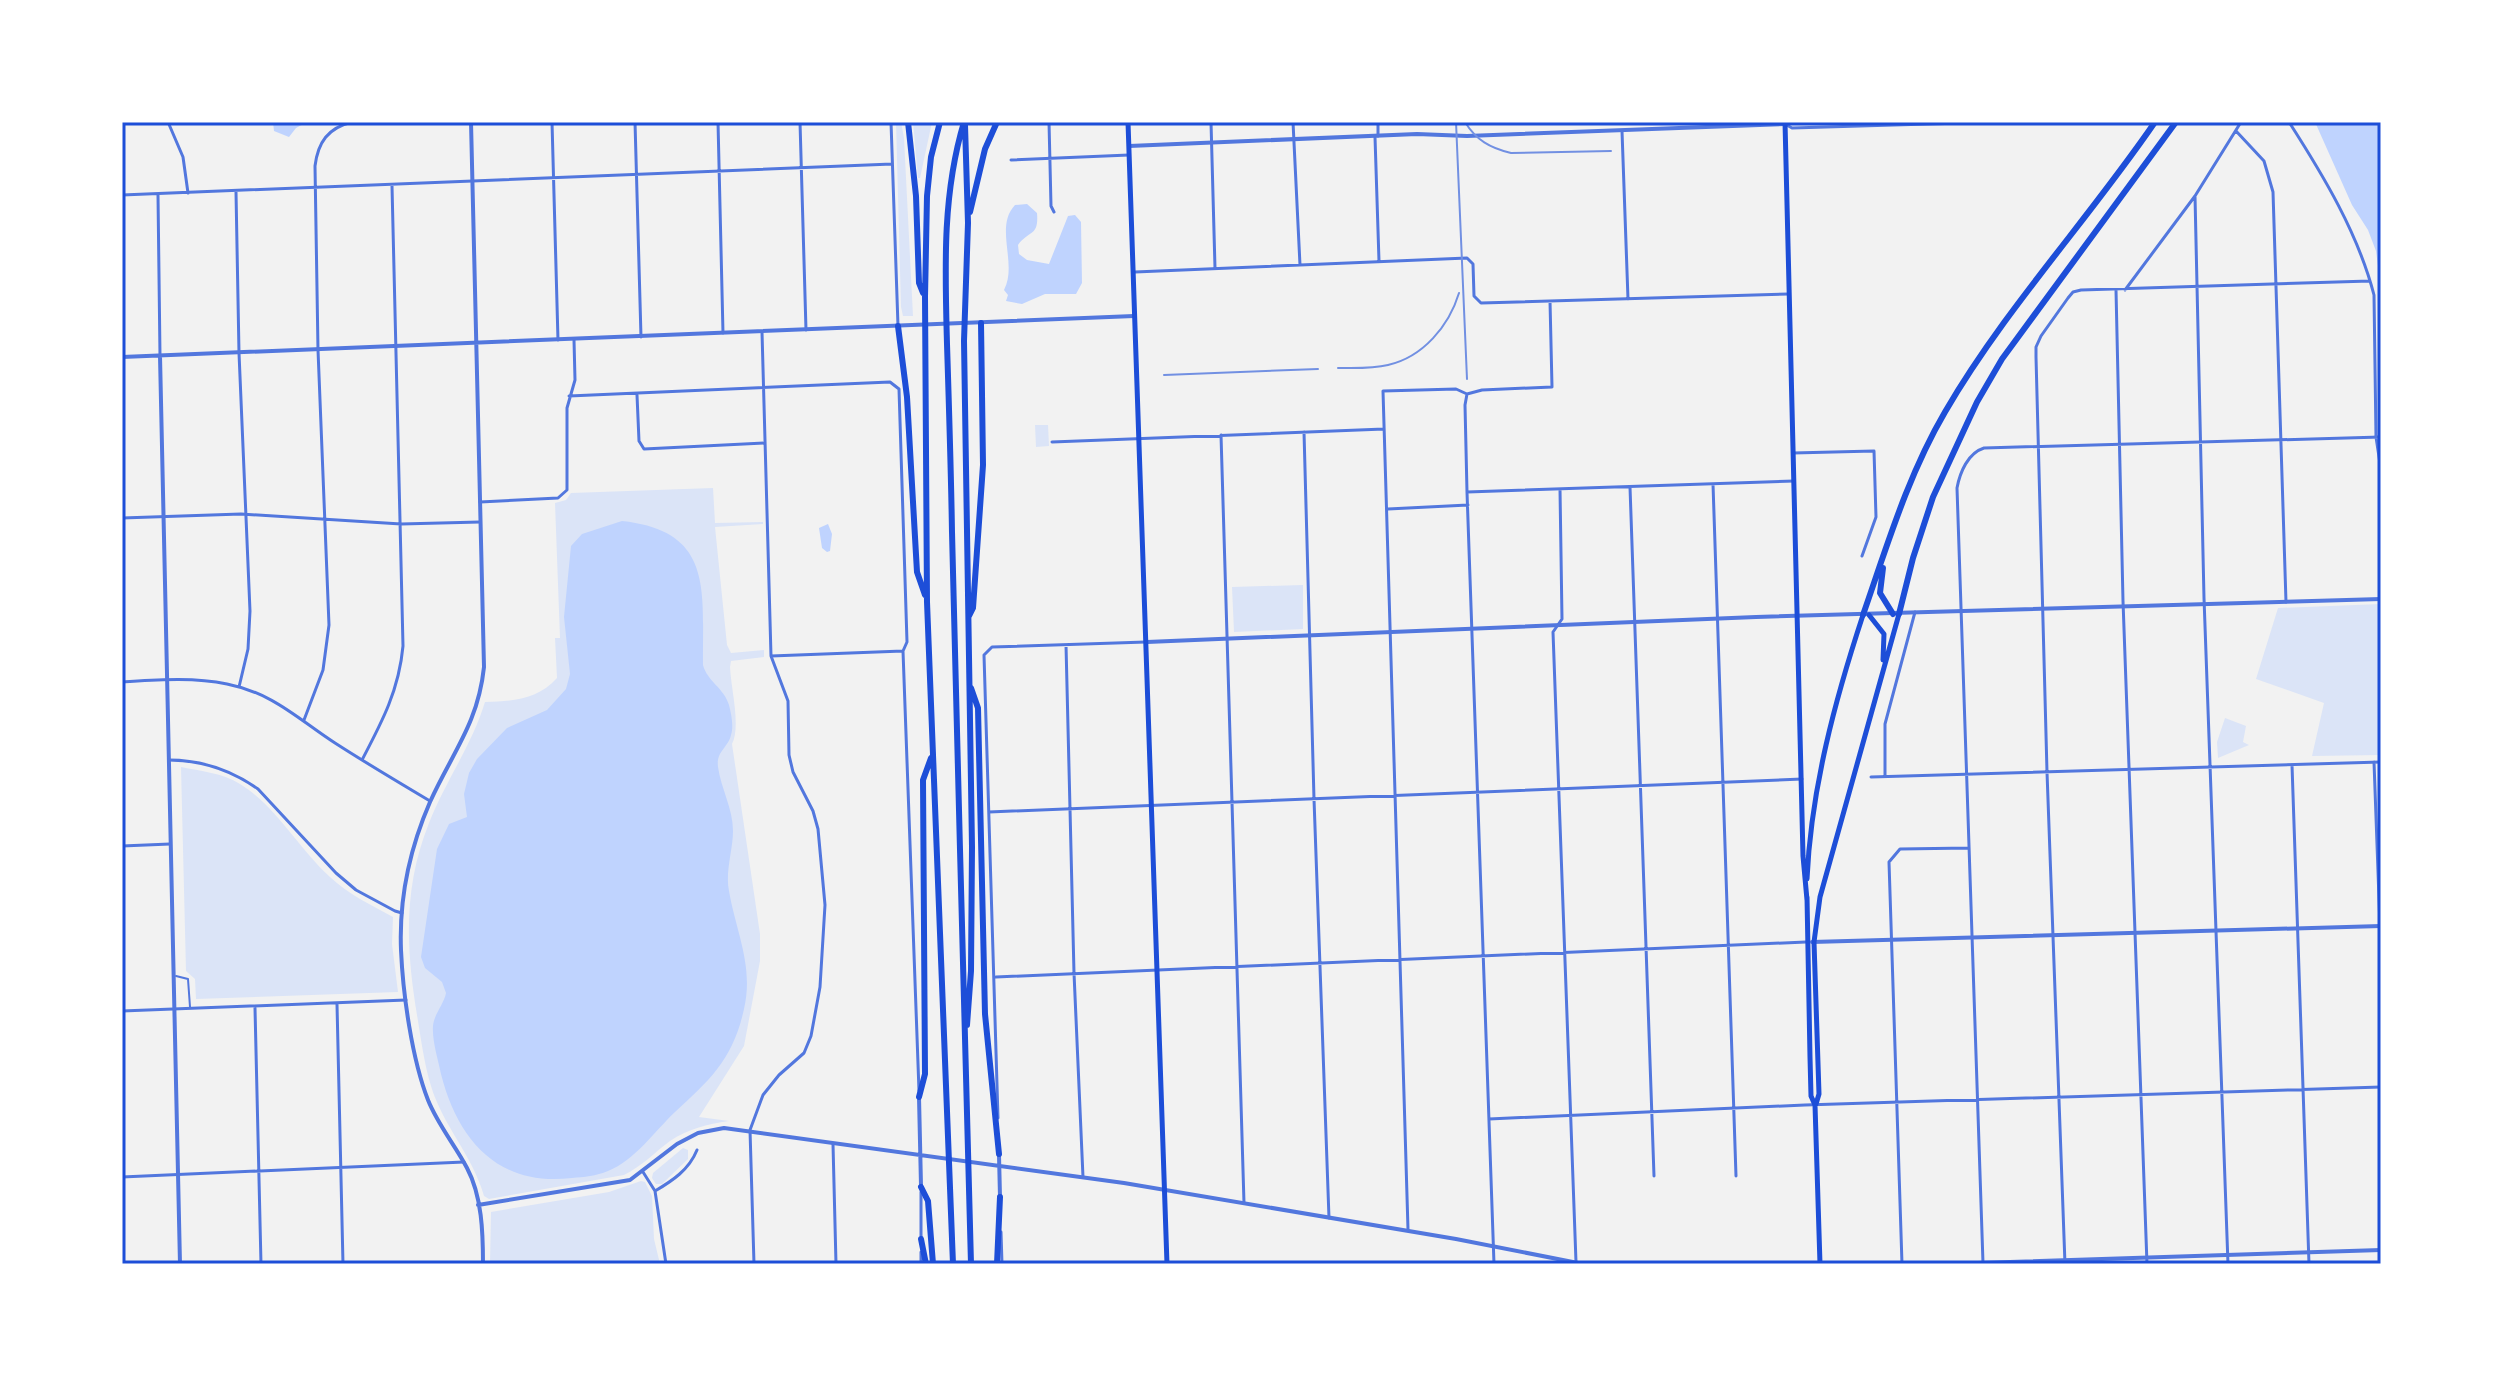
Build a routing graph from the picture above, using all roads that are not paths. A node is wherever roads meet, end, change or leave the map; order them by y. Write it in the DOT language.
graph roads {
  1 [pos="168,122"];
  2 [pos="352,122"];
  3 [pos="471,122"];
  4 [pos="552,122"];
  5 [pos="635,122"];
  6 [pos="718,122"];
  7 [pos="800,122"];
  8 [pos="891,122"];
  9 [pos="908,122"];
  10 [pos="940,122"];
  11 [pos="964,122"];
  12 [pos="997,122"];
  13 [pos="1049,122"];
  14 [pos="1128,122"];
  15 [pos="1211,122"];
  16 [pos="1293,122"];
  17 [pos="1378,122"];
  18 [pos="1996,122"];
  19 [pos="2155,122"];
  20 [pos="2176,122"];
  21 [pos="2241,122"];
  22 [pos="2289,122"];
  23 [pos="1785,123"];
  24 [pos="1622,130"];
  25 [pos="2236,131"];
  26 [pos="1377,136"];
  27 [pos="1293,139"];
  28 [pos="1211,142"];
  29 [pos="1129,146"];
  30 [pos="1129,155"];
  31 [pos="1050,158"];
  32 [pos="1011,160"];
  33 [pos="892,164"];
  34 [pos="801,168"];
  35 [pos="719,171"];
  36 [pos="636,176"];
  37 [pos="554,179"];
  38 [pos="472,183"];
  39 [pos="392,186"];
  40 [pos="315,189"];
  41 [pos="236,192"];
  42 [pos="188,193"];
  43 [pos="158,194"];
  44 [pos="122,195"];
  45 [pos="2195,196"];
  46 [pos="1054,212"];
  47 [pos="968,223"];
  48 [pos="1379,261"];
  49 [pos="1300,265"];
  50 [pos="1215,268"];
  51 [pos="1134,272"];
  52 [pos="2370,281"];
  53 [pos="2276,286"];
  54 [pos="2197,288"];
  55 [pos="2116,290"];
  56 [pos="2125,290"];
  57 [pos="1789,294"];
  58 [pos="925,297"];
  59 [pos="1628,299"];
  60 [pos="1550,301"];
  61 [pos="1136,316"];
  62 [pos="981,323"];
  63 [pos="898,326"];
  64 [pos="806,330"];
  65 [pos="762,332"];
  66 [pos="723,333"];
  67 [pos="641,337"];
  68 [pos="558,340"];
  69 [pos="574,340"];
  70 [pos="476,344"];
  71 [pos="397,347"];
  72 [pos="318,350"];
  73 [pos="239,353"];
  74 [pos="160,356"];
  75 [pos="122,357"];
  76 [pos="764,388"];
  77 [pos="637,393"];
  78 [pos="1467,394"];
  79 [pos="569,396"];
  80 [pos="1384,429"];
  81 [pos="1304,432"];
  82 [pos="1221,435"];
  83 [pos="2379,437"];
  84 [pos="1140,439"];
  85 [pos="2282,440"];
  86 [pos="1052,442"];
  87 [pos="2199,442"];
  88 [pos="765,443"];
  89 [pos="2121,444"];
  90 [pos="2037,446"];
  91 [pos="1793,453"];
  92 [pos="2381,470"];
  93 [pos="1794,481"];
  94 [pos="1713,484"];
  95 [pos="1630,487"];
  96 [pos="1560,489"];
  97 [pos="1467,492"];
  98 [pos="480,502"];
  99 [pos="1468,505"];
  100 [pos="1387,509"];
  101 [pos="245,514"];
  102 [pos="163,517"];
  103 [pos="122,518"];
  104 [pos="324,519"];
  105 [pos="480,522"];
  106 [pos="401,524"];
  107 [pos="1887,549"];
  108 [pos="1862,556"];
  109 [pos="2381,599"];
  110 [pos="927,602"];
  111 [pos="2286,602"];
  112 [pos="2204,604"];
  113 [pos="2124,606"];
  114 [pos="2042,608"];
  115 [pos="1960,611"];
  116 [pos="1915,612"];
  117 [pos="1896,614"];
  118 [pos="1866,615"];
  119 [pos="1798,616"];
  120 [pos="1717,618"];
  121 [pos="968,620"];
  122 [pos="1634,622"];
  123 [pos="1559,625"];
  124 [pos="1473,629"];
  125 [pos="1391,632"];
  126 [pos="1310,635"];
  127 [pos="1228,639"];
  128 [pos="1147,642"];
  129 [pos="1066,645"];
  130 [pos="903,651"];
  131 [pos="771,656"];
  132 [pos="1883,669"];
  133 [pos="166,680"];
  134 [pos="122,682"];
  135 [pos="969,685"];
  136 [pos="239,687"];
  137 [pos="304,720"];
  138 [pos="933,754"];
  139 [pos="169,760"];
  140 [pos="362,760"];
  141 [pos="2374,762"];
  142 [pos="2381,762"];
  143 [pos="2292,765"];
  144 [pos="2210,767"];
  145 [pos="2129,769"];
  146 [pos="2047,772"];
  147 [pos="1966,774"];
  148 [pos="1885,776"];
  149 [pos="1871,777"];
  150 [pos="1802,779"];
  151 [pos="1722,782"];
  152 [pos="1640,785"];
  153 [pos="1559,789"];
  154 [pos="1478,793"];
  155 [pos="1397,796"];
  156 [pos="1314,799"];
  157 [pos="430,801"];
  158 [pos="1233,803"];
  159 [pos="1152,806"];
  160 [pos="1070,809"];
  161 [pos="989,812"];
  162 [pos="170,844"];
  163 [pos="122,846"];
  164 [pos="1969,848"];
  165 [pos="1807,900"];
  166 [pos="402,913"];
  167 [pos="2381,926"];
  168 [pos="2298,927"];
  169 [pos="2216,929"];
  170 [pos="2135,931"];
  171 [pos="2054,934"];
  172 [pos="1972,937"];
  173 [pos="1891,939"];
  174 [pos="1806,942"];
  175 [pos="1814,942"];
  176 [pos="1728,945"];
  177 [pos="1647,949"];
  178 [pos="1565,953"];
  179 [pos="2381,954"];
  180 [pos="1484,956"];
  181 [pos="1401,960"];
  182 [pos="1320,963"];
  183 [pos="1239,967"];
  184 [pos="1157,970"];
  185 [pos="1074,973"];
  186 [pos="173,977"];
  187 [pos="996,977"];
  188 [pos="407,1000"];
  189 [pos="337,1003"];
  190 [pos="255,1006"];
  191 [pos="174,1009"];
  192 [pos="190,1009"];
  193 [pos="122,1011"];
  194 [pos="964,1057"];
  195 [pos="2381,1087"];
  196 [pos="2302,1090"];
  197 [pos="2222,1092"];
  198 [pos="2142,1095"];
  199 [pos="919,1097"];
  200 [pos="2058,1098"];
  201 [pos="1977,1100"];
  202 [pos="1896,1102"];
  203 [pos="1815,1105"];
  204 [pos="1734,1108"];
  205 [pos="1652,1112"];
  206 [pos="1570,1115"];
  207 [pos="1489,1119"];
  208 [pos="750,1130"];
  209 [pos="833,1143"];
  210 [pos="697,1150"];
  211 [pos="999,1154"];
  212 [pos="924,1155"];
  213 [pos="464,1162"];
  214 [pos="999,1166"];
  215 [pos="341,1167"];
  216 [pos="259,1171"];
  217 [pos="643,1172"];
  218 [pos="178,1175"];
  219 [pos="1654,1176"];
  220 [pos="1736,1176"];
  221 [pos="122,1177"];
  222 [pos="1083,1177"];
  223 [pos="921,1187"];
  224 [pos="1164,1190"];
  225 [pos="655,1191"];
  226 [pos="1000,1197"];
  227 [pos="1244,1203"];
  228 [pos="478,1205"];
  229 [pos="1329,1218"];
  230 [pos="1408,1231"];
  231 [pos="921,1239"];
  232 [pos="1493,1248"];
  233 [pos="2381,1250"];
  234 [pos="2309,1252"];
  235 [pos="2228,1255"];
  236 [pos="2147,1257"];
  237 [pos="2065,1262"];
  238 [pos="1576,1263"];
  239 [pos="1983,1263"];
  240 [pos="180,1264"];
  241 [pos="261,1264"];
  242 [pos="343,1264"];
  243 [pos="483,1264"];
  244 [pos="666,1264"];
  245 [pos="754,1264"];
  246 [pos="836,1264"];
  247 [pos="924,1264"];
  248 [pos="933,1264"];
  249 [pos="953,1264"];
  250 [pos="971,1264"];
  251 [pos="1000,1264"];
  252 [pos="1167,1264"];
  253 [pos="1494,1264"];
  254 [pos="1583,1264"];
  255 [pos="1820,1264"];
  256 [pos="1902,1264"];
  257 [pos="1945,1264"];
  258 [pos="2147,1264"];
  259 [pos="2228,1264"];
  260 [pos="2309,1264"];
  1 -- 42 [label="street"];
  2 -- 40 [label="street"];
  3 -- 38 [label="street"];
  4 -- 37 [label="street"];
  5 -- 36 [label="street"];
  6 -- 35 [label="street"];
  7 -- 34 [label="street"];
  8 -- 33 [label="street"];
  9 -- 58 [label="highway"];
  10 -- 58 [label="highway"];
  11 -- 47 [label="highway"];
  11 -- 194 [label="highway"];
  12 -- 47 [label="highway"];
  13 -- 31 [label="street"];
  14 -- 29 [label="main road"];
  15 -- 28 [label="street"];
  16 -- 27 [label="street"];
  17 -- 26 [label="street"];
  18 -- 23 [label="street"];
  19 -- 107 [label="highway"];
  20 -- 117 [label="highway"];
  21 -- 25 [label="street"];
  22 -- 52 [label="street"];
  23 -- 24 [label="street"];
  23 -- 57 [label="main road"];
  24 -- 26 [label="street"];
  24 -- 59 [label="street"];
  25 -- 45 [label="street"];
  25 -- 53 [label="street"];
  26 -- 27 [label="street"];
  26 -- 48 [label="street"];
  27 -- 28 [label="street"];
  27 -- 49 [label="street"];
  28 -- 29 [label="street"];
  28 -- 50 [label="street"];
  29 -- 30 [label="main road"];
  30 -- 31 [label="street"];
  30 -- 51 [label="main road"];
  31 -- 32 [label="street"];
  31 -- 46 [label="street"];
  33 -- 34 [label="street"];
  33 -- 63 [label="street"];
  34 -- 35 [label="street"];
  34 -- 64 [label="street"];
  35 -- 36 [label="street"];
  35 -- 66 [label="street"];
  36 -- 37 [label="street"];
  36 -- 67 [label="street"];
  37 -- 38 [label="street"];
  37 -- 68 [label="street"];
  38 -- 39 [label="street"];
  38 -- 70 [label="street"];
  39 -- 40 [label="street"];
  39 -- 71 [label="street"];
  40 -- 41 [label="street"];
  40 -- 72 [label="street"];
  41 -- 42 [label="street"];
  41 -- 73 [label="street"];
  42 -- 43 [label="street"];
  43 -- 44 [label="street"];
  43 -- 74 [label="street"];
  45 -- 54 [label="street"];
  45 -- 56 [label="street"];
  47 -- 121 [label="highway"];
  48 -- 49 [label="street"];
  48 -- 60 [label="street"];
  49 -- 50 [label="street"];
  50 -- 51 [label="street"];
  51 -- 61 [label="main road"];
  52 -- 53 [label="street"];
  52 -- 83 [label="street"];
  53 -- 54 [label="street"];
  53 -- 85 [label="street"];
  54 -- 56 [label="street"];
  54 -- 87 [label="street"];
  55 -- 56 [label="street"];
  55 -- 89 [label="street"];
  55 -- 90 [label="street"];
  57 -- 59 [label="street"];
  57 -- 91 [label="main road"];
  58 -- 110 [label="highway"];
  59 -- 60 [label="street"];
  60 -- 78 [label="street"];
  61 -- 62 [label="street"];
  61 -- 84 [label="main road"];
  62 -- 63 [label="street"];
  62 -- 121 [label="highway"];
  63 -- 64 [label="street"];
  63 -- 110 [label="highway"];
  64 -- 65 [label="street"];
  65 -- 66 [label="street"];
  65 -- 76 [label="street"];
  66 -- 67 [label="street"];
  67 -- 69 [label="street"];
  68 -- 69 [label="street"];
  68 -- 70 [label="street"];
  69 -- 79 [label="street"];
  70 -- 71 [label="street"];
  70 -- 98 [label="street"];
  71 -- 72 [label="street"];
  71 -- 106 [label="street"];
  72 -- 73 [label="street"];
  72 -- 104 [label="street"];
  73 -- 74 [label="street"];
  73 -- 101 [label="street"];
  74 -- 75 [label="street"];
  74 -- 102 [label="street"];
  76 -- 77 [label="street"];
  76 -- 88 [label="street"];
  76 -- 130 [label="street"];
  77 -- 79 [label="street"];
  77 -- 88 [label="street"];
  78 -- 80 [label="street"];
  78 -- 97 [label="street"];
  79 -- 98 [label="street"];
  80 -- 81 [label="street"];
  80 -- 100 [label="street"];
  81 -- 82 [label="street"];
  81 -- 126 [label="street"];
  82 -- 84 [label="street"];
  82 -- 127 [label="street"];
  83 -- 85 [label="street"];
  83 -- 92 [label="street"];
  84 -- 86 [label="street"];
  84 -- 128 [label="main road"];
  85 -- 87 [label="street"];
  85 -- 111 [label="street"];
  87 -- 89 [label="street"];
  87 -- 112 [label="street"];
  88 -- 131 [label="street"];
  89 -- 90 [label="street"];
  89 -- 113 [label="street"];
  90 -- 114 [label="street"];
  90 -- 115 [label="street"];
  91 -- 93 [label="main road"];
  91 -- 108 [label="street"];
  93 -- 94 [label="street"];
  93 -- 119 [label="main road"];
  94 -- 95 [label="street"];
  94 -- 120 [label="street"];
  95 -- 96 [label="street"];
  95 -- 122 [label="street"];
  96 -- 97 [label="street"];
  96 -- 123 [label="street"];
  97 -- 99 [label="street"];
  98 -- 105 [label="street"];
  99 -- 100 [label="street"];
  99 -- 124 [label="street"];
  100 -- 125 [label="street"];
  101 -- 102 [label="street"];
  101 -- 104 [label="street"];
  101 -- 136 [label="street"];
  102 -- 103 [label="street"];
  102 -- 133 [label="street"];
  104 -- 106 [label="street"];
  104 -- 137 [label="street"];
  105 -- 106 [label="street"];
  105 -- 157 [label="street"];
  106 -- 140 [label="street"];
  107 -- 117 [label="highway"];
  107 -- 118 [label="highway"];
  109 -- 111 [label="street"];
  110 -- 138 [label="highway"];
  111 -- 112 [label="street"];
  112 -- 113 [label="street"];
  112 -- 144 [label="street"];
  113 -- 114 [label="street"];
  113 -- 145 [label="street"];
  114 -- 115 [label="street"];
  114 -- 146 [label="street"];
  115 -- 116 [label="street"];
  115 -- 147 [label="street"];
  116 -- 117 [label="street"];
  116 -- 148 [label="street"];
  117 -- 118 [label="street"];
  117 -- 132 [label="main road"];
  118 -- 119 [label="street"];
  118 -- 132 [label="main road"];
  118 -- 165 [label="main road"];
  119 -- 120 [label="street"];
  119 -- 150 [label="main road"];
  120 -- 122 [label="street"];
  120 -- 151 [label="street"];
  121 -- 135 [label="highway"];
  122 -- 123 [label="street"];
  122 -- 152 [label="street"];
  123 -- 124 [label="street"];
  123 -- 153 [label="street"];
  124 -- 125 [label="street"];
  124 -- 154 [label="street"];
  125 -- 126 [label="street"];
  125 -- 155 [label="street"];
  126 -- 127 [label="street"];
  126 -- 156 [label="street"];
  127 -- 128 [label="street"];
  127 -- 158 [label="street"];
  128 -- 129 [label="street"];
  128 -- 159 [label="main road"];
  129 -- 160 [label="street"];
  129 -- 161 [label="street"];
  130 -- 131 [label="street"];
  130 -- 199 [label="street"];
  131 -- 208 [label="street"];
  132 -- 175 [label="main road"];
  133 -- 134 [label="street"];
  133 -- 136 [label="street"];
  133 -- 139 [label="street"];
  135 -- 194 [label="highway"];
  135 -- 211 [label="highway"];
  136 -- 137 [label="street"];
  137 -- 140 [label="street"];
  138 -- 199 [label="highway"];
  138 -- 249 [label="highway"];
  139 -- 162 [label="street"];
  139 -- 166 [label="street"];
  140 -- 157 [label="street"];
  141 -- 142 [label="street"];
  141 -- 143 [label="street"];
  141 -- 167 [label="street"];
  143 -- 144 [label="street"];
  143 -- 168 [label="street"];
  144 -- 145 [label="street"];
  144 -- 169 [label="street"];
  145 -- 146 [label="street"];
  145 -- 170 [label="street"];
  146 -- 147 [label="street"];
  146 -- 171 [label="street"];
  147 -- 148 [label="street"];
  147 -- 164 [label="street"];
  148 -- 149 [label="street"];
  150 -- 151 [label="street"];
  150 -- 165 [label="main road"];
  151 -- 152 [label="street"];
  151 -- 176 [label="street"];
  152 -- 153 [label="street"];
  152 -- 177 [label="street"];
  153 -- 154 [label="street"];
  153 -- 178 [label="street"];
  154 -- 155 [label="street"];
  154 -- 180 [label="street"];
  155 -- 156 [label="street"];
  155 -- 181 [label="street"];
  156 -- 158 [label="street"];
  156 -- 182 [label="street"];
  157 -- 166 [label="street"];
  158 -- 159 [label="street"];
  158 -- 183 [label="street"];
  159 -- 160 [label="street"];
  159 -- 184 [label="main road"];
  160 -- 161 [label="street"];
  160 -- 185 [label="street"];
  161 -- 187 [label="street"];
  162 -- 163 [label="street"];
  162 -- 186 [label="street"];
  164 -- 172 [label="street"];
  164 -- 173 [label="street"];
  165 -- 174 [label="main road"];
  166 -- 188 [label="street"];
  167 -- 168 [label="street"];
  167 -- 179 [label="street"];
  168 -- 169 [label="street"];
  168 -- 196 [label="street"];
  169 -- 170 [label="street"];
  169 -- 197 [label="street"];
  170 -- 171 [label="street"];
  170 -- 198 [label="street"];
  171 -- 172 [label="street"];
  171 -- 200 [label="street"];
  172 -- 173 [label="street"];
  172 -- 201 [label="street"];
  173 -- 175 [label="street"];
  173 -- 202 [label="street"];
  174 -- 175 [label="street"];
  174 -- 176 [label="street"];
  174 -- 203 [label="main road"];
  175 -- 203 [label="main road"];
  176 -- 177 [label="street"];
  176 -- 204 [label="street"];
  177 -- 178 [label="street"];
  177 -- 205 [label="street"];
  178 -- 180 [label="street"];
  178 -- 206 [label="street"];
  180 -- 181 [label="street"];
  180 -- 207 [label="street"];
  181 -- 182 [label="street"];
  181 -- 230 [label="street"];
  182 -- 183 [label="street"];
  182 -- 229 [label="street"];
  183 -- 184 [label="street"];
  183 -- 227 [label="street"];
  184 -- 185 [label="street"];
  184 -- 224 [label="main road"];
  185 -- 187 [label="street"];
  185 -- 222 [label="street"];
  186 -- 191 [label="street"];
  186 -- 192 [label="lane"];
  187 -- 211 [label="street"];
  188 -- 189 [label="street"];
  188 -- 213 [label="street"];
  189 -- 190 [label="street"];
  189 -- 215 [label="street"];
  190 -- 192 [label="street"];
  190 -- 216 [label="street"];
  191 -- 192 [label="street"];
  191 -- 193 [label="street"];
  191 -- 218 [label="street"];
  194 -- 250 [label="highway"];
  195 -- 196 [label="street"];
  196 -- 197 [label="street"];
  196 -- 234 [label="street"];
  197 -- 198 [label="street"];
  197 -- 235 [label="street"];
  198 -- 200 [label="street"];
  198 -- 236 [label="street"];
  199 -- 212 [label="street"];
  200 -- 201 [label="street"];
  200 -- 237 [label="street"];
  201 -- 202 [label="street"];
  201 -- 239 [label="street"];
  202 -- 203 [label="street"];
  202 -- 256 [label="street"];
  203 -- 204 [label="street"];
  203 -- 255 [label="main road"];
  204 -- 205 [label="street"];
  204 -- 220 [label="street"];
  205 -- 206 [label="street"];
  205 -- 219 [label="street"];
  206 -- 207 [label="street"];
  206 -- 238 [label="street"];
  207 -- 232 [label="street"];
  208 -- 209 [label="street"];
  208 -- 217 [label="street"];
  208 -- 245 [label="street"];
  209 -- 212 [label="street"];
  209 -- 246 [label="street"];
  210 -- 225 [label="street"];
  211 -- 214 [label="street"];
  212 -- 214 [label="street"];
  212 -- 223 [label="street"];
  213 -- 215 [label="street"];
  213 -- 228 [label="street"];
  214 -- 222 [label="street"];
  214 -- 226 [label="street"];
  215 -- 216 [label="street"];
  215 -- 242 [label="street"];
  216 -- 218 [label="street"];
  216 -- 241 [label="street"];
  217 -- 225 [label="street"];
  217 -- 228 [label="street"];
  218 -- 221 [label="street"];
  218 -- 240 [label="street"];
  222 -- 224 [label="street"];
  223 -- 231 [label="street"];
  223 -- 248 [label="highway"];
  224 -- 227 [label="street"];
  224 -- 252 [label="main road"];
  225 -- 244 [label="street"];
  226 -- 251 [label="highway"];
  227 -- 229 [label="street"];
  228 -- 243 [label="street"];
  229 -- 230 [label="street"];
  230 -- 232 [label="street"];
  231 -- 247 [label="highway"];
  232 -- 238 [label="street"];
  232 -- 253 [label="street"];
  233 -- 234 [label="street"];
  234 -- 235 [label="street"];
  234 -- 260 [label="street"];
  235 -- 236 [label="street"];
  235 -- 259 [label="street"];
  236 -- 237 [label="street"];
  236 -- 258 [label="street"];
  237 -- 239 [label="street"];
  238 -- 254 [label="street"];
  239 -- 257 [label="street"];
}
